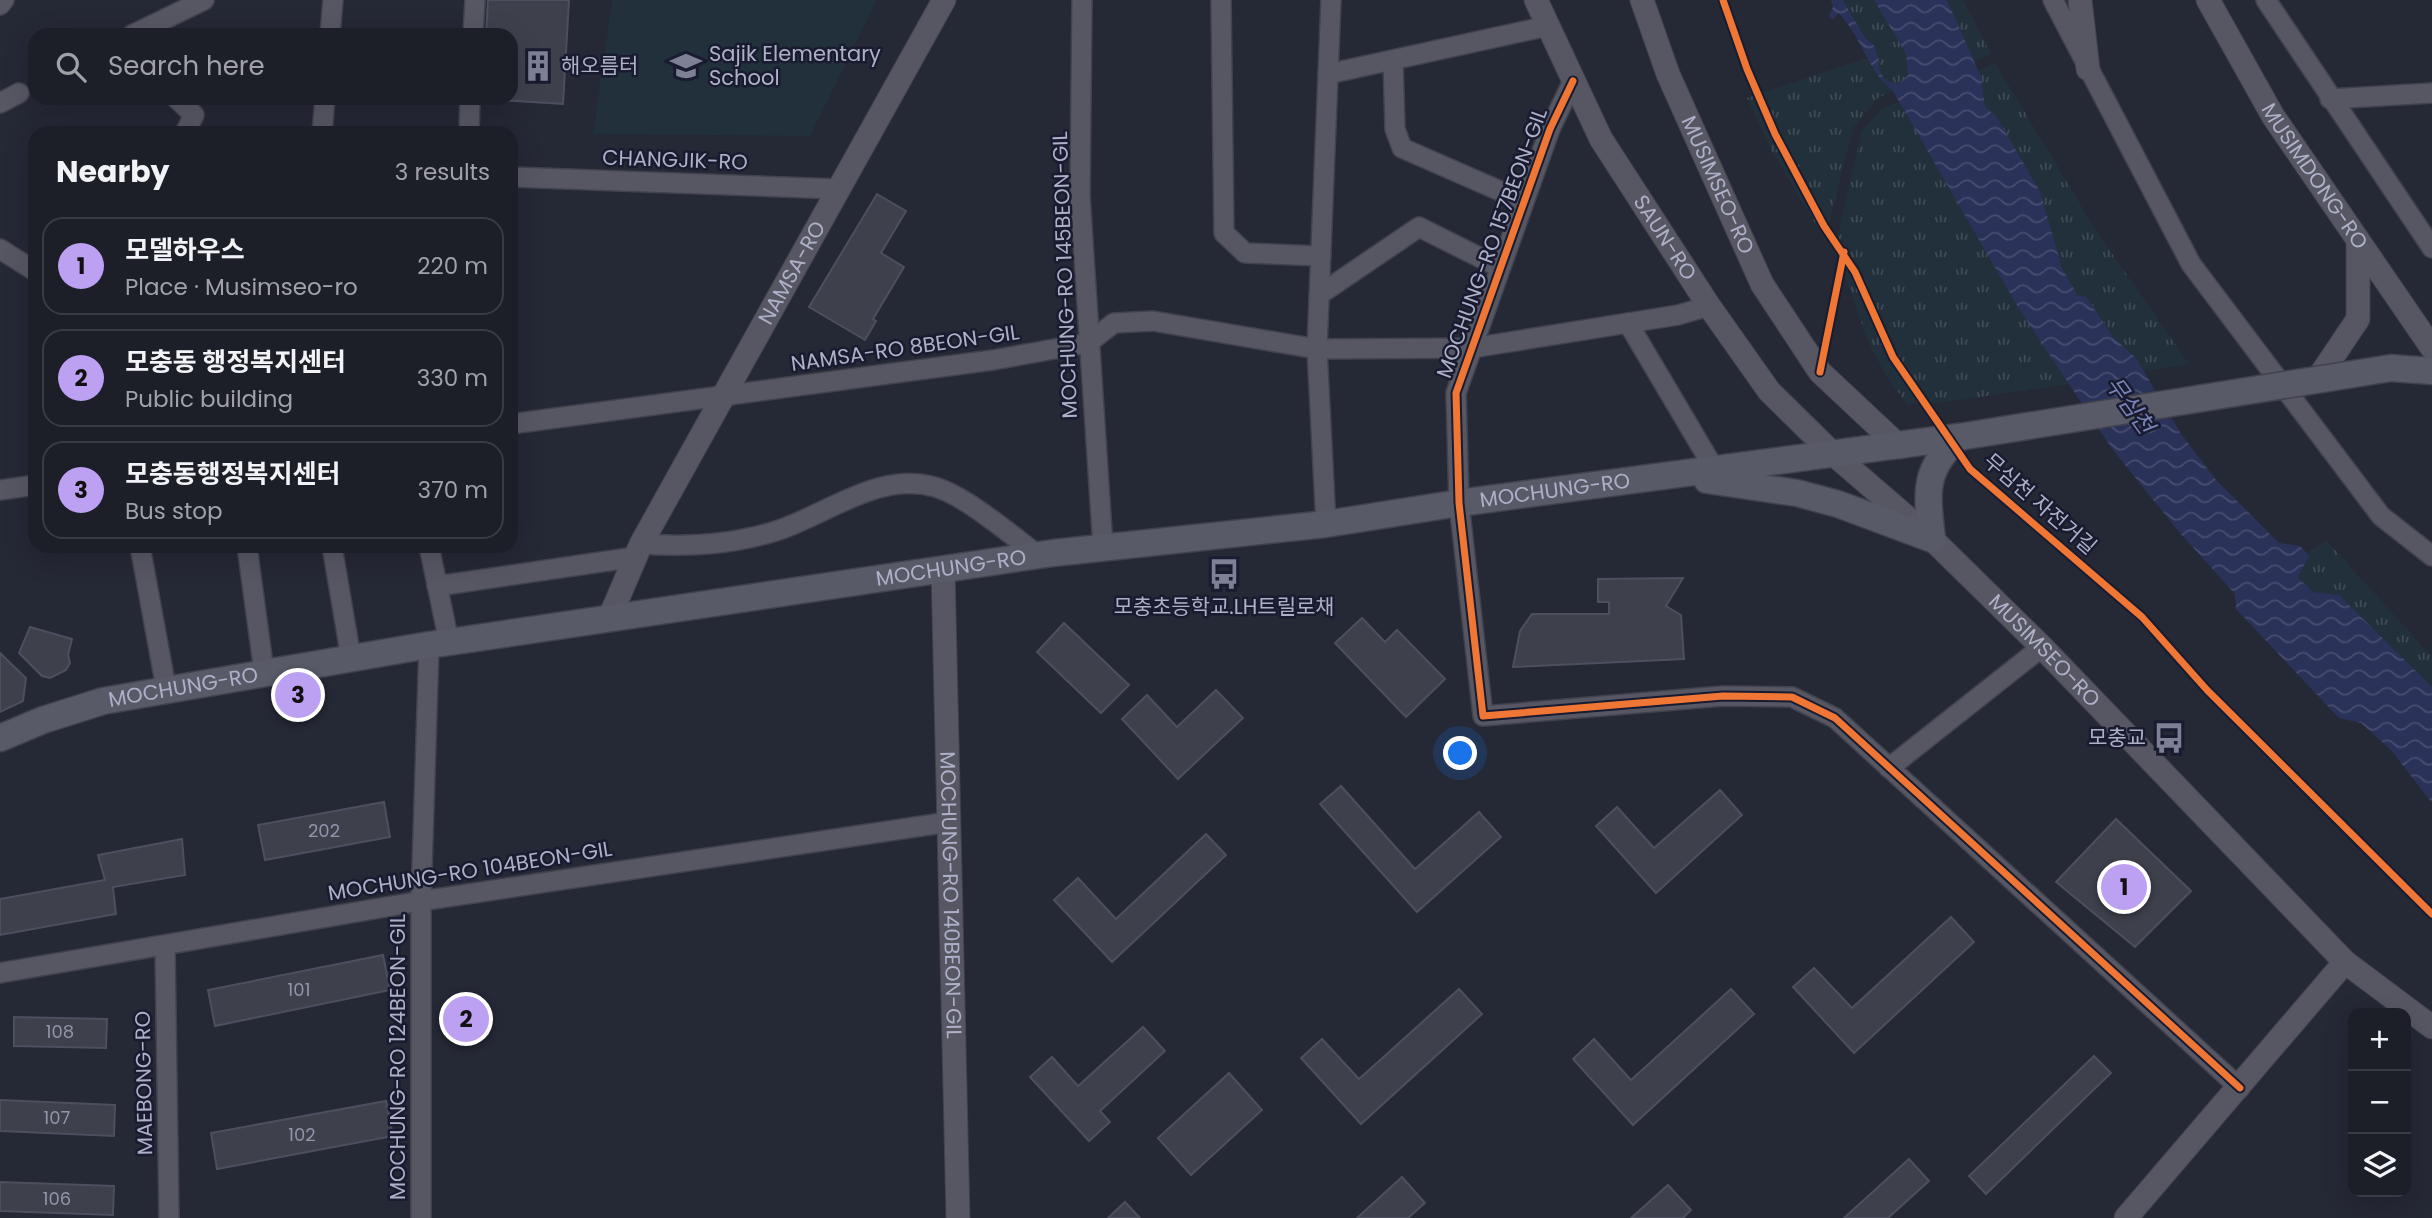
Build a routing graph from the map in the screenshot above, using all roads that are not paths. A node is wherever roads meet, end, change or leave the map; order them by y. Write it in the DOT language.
graph roads {
  1 [pos="4,0"];
  2 [pos="204,0"];
  3 [pos="333,0"];
  4 [pos="475,0"];
  5 [pos="944,0"];
  6 [pos="1082,0"];
  7 [pos="1221,0"];
  8 [pos="1331,0"];
  9 [pos="1536,0"];
  10 [pos="1642,0"];
  11 [pos="2053,0"];
  12 [pos="2080,0"];
  13 [pos="2208,0"];
  14 [pos="2266,0"];
  15 [pos="0,5"];
  16 [pos="1548,26"];
  17 [pos="146,28"];
  18 [pos="331,28"];
  19 [pos="473,28"];
  20 [pos="1393,60"];
  21 [pos="2088,69"];
  22 [pos="1328,74"];
  23 [pos="1573,81"];
  24 [pos="19,93"];
  25 [pos="2432,93"];
  26 [pos="2330,99"];
  27 [pos="0,103"];
  28 [pos="183,105"];
  29 [pos="324,105"];
  30 [pos="470,105"];
  31 [pos="188,126"];
  32 [pos="323,126"];
  33 [pos="469,126"];
  34 [pos="518,177"];
  35 [pos="837,189"];
  36 [pos="1523,201"];
  37 [pos="2358,241"];
  38 [pos="2432,248"];
  39 [pos="0,249"];
  40 [pos="1321,256"];
  41 [pos="28,267"];
  42 [pos="1499,267"];
  43 [pos="1319,295"];
  44 [pos="1709,306"];
  45 [pos="1629,323"];
  46 [pos="1088,343"];
  47 [pos="1472,348"];
  48 [pos="2432,348"];
  49 [pos="1317,349"];
  50 [pos="2432,371"];
  51 [pos="2317,380"];
  52 [pos="727,394"];
  53 [pos="518,423"];
  54 [pos="1959,437"];
  55 [pos="1906,446"];
  56 [pos="1831,452"];
  57 [pos="1715,470"];
  58 [pos="1664,476"];
  59 [pos="28,486"];
  60 [pos="0,490"];
  61 [pos="1459,503"];
  62 [pos="1326,524"];
  63 [pos="1931,539"];
  64 [pos="1103,547"];
  65 [pos="638,551"];
  66 [pos="140,553"];
  67 [pos="248,553"];
  68 [pos="333,553"];
  69 [pos="430,553"];
  70 [pos="1038,555"];
  71 [pos="2432,556"];
  72 [pos="943,569"];
  73 [pos="437,586"];
  74 [pos="609,619"];
  75 [pos="439,643"];
  76 [pos="2042,647"];
  77 [pos="351,657"];
  78 [pos="264,672"];
  79 [pos="166,688"];
  80 [pos="0,738"];
  81 [pos="1889,768"];
  82 [pos="949,822"];
  83 [pos="421,901"];
  84 [pos="164,946"];
  85 [pos="2345,962"];
  86 [pos="0,973"];
  87 [pos="2432,1027"];
  88 [pos="2240,1088"];
  89 [pos="169,1218"];
  90 [pos="421,1218"];
  91 [pos="958,1218"];
  92 [pos="2126,1218"];
  1 -- 15 [label="street"];
  2 -- 17 [label="street"];
  3 -- 18 [label="street"];
  4 -- 19 [label="street"];
  5 -- 35 [label="street, NAMSA-RO"];
  6 -- 46 [label="street, MOCHUNG-RO 145BEON-GIL"];
  7 -- 40 [label="street"];
  8 -- 22 [label="street"];
  9 -- 16 [label="street, SAUN-RO"];
  10 -- 55 [label="street, MUSIMSEO-RO"];
  11 -- 21 [label="street"];
  12 -- 21 [label="street"];
  13 -- 37 [label="street, MUSIMDONG-RO"];
  14 -- 26 [label="street"];
  16 -- 20 [label="street"];
  16 -- 23 [label="street, SAUN-RO"];
  20 -- 22 [label="street"];
  20 -- 36 [label="street, MOCHUNG-RO 157BEON-GIL"];
  21 -- 71 [label="street"];
  22 -- 40 [label="street"];
  23 -- 36 [label="street, MOCHUNG-RO 157BEON-GIL"];
  23 -- 44 [label="street, SAUN-RO"];
  24 -- 27 [label="street"];
  25 -- 26 [label="street"];
  26 -- 38 [label="street"];
  28 -- 31 [label="street"];
  29 -- 32 [label="street"];
  30 -- 33 [label="street"];
  34 -- 35 [label="street, CHANGJIK-RO"];
  35 -- 52 [label="street, NAMSA-RO"];
  36 -- 42 [label="street, MOCHUNG-RO 157BEON-GIL"];
  37 -- 48 [label="street, MUSIMDONG-RO"];
  37 -- 51 [label="street"];
  39 -- 41 [label="street"];
  40 -- 43 [label="street"];
  42 -- 43 [label="street, MOCHUNG-RO 157BEON-GIL"];
  42 -- 47 [label="street, MOCHUNG-RO 157BEON-GIL"];
  43 -- 49 [label="street"];
  44 -- 45 [label="street"];
  44 -- 56 [label="street, SAUN-RO"];
  45 -- 47 [label="street"];
  45 -- 57 [label="street"];
  46 -- 49 [label="street"];
  46 -- 52 [label="street, NAMSA-RO 8BEON-GIL"];
  46 -- 64 [label="street, MOCHUNG-RO 145BEON-GIL"];
  47 -- 49 [label="street"];
  47 -- 61 [label="street, MOCHUNG-RO 157BEON-GIL"];
  49 -- 62 [label="street"];
  50 -- 51 [label="main road, MOCHUNG-RO, bridge"];
  51 -- 54 [label="main road, MOCHUNG-RO, bridge"];
  52 -- 53 [label="street, NAMSA-RO 8BEON-GIL"];
  52 -- 65 [label="street, NAMSA-RO"];
  54 -- 55 [label="main road, MOCHUNG-RO"];
  54 -- 63 [label="main road"];
  55 -- 56 [label="main road, MOCHUNG-RO"];
  56 -- 57 [label="main road, MOCHUNG-RO"];
  56 -- 63 [label="street, MUSIMSEO-RO"];
  57 -- 58 [label="main road, MOCHUNG-RO"];
  58 -- 61 [label="main road, MOCHUNG-RO"];
  58 -- 63 [label="main road"];
  59 -- 60 [label="street"];
  61 -- 62 [label="main road, MOCHUNG-RO"];
  61 -- 81 [label="street, MOCHUNG-RO 157BEON-GIL"];
  62 -- 64 [label="main road, MOCHUNG-RO"];
  63 -- 76 [label="street, MUSIMSEO-RO"];
  64 -- 70 [label="main road, MOCHUNG-RO"];
  65 -- 70 [label="street"];
  65 -- 73 [label="street"];
  65 -- 74 [label="street, NAMSA-RO"];
  66 -- 79 [label="street"];
  67 -- 78 [label="street"];
  68 -- 77 [label="street"];
  69 -- 73 [label="street, MOCHUNG-RO 124BEON-GIL"];
  70 -- 72 [label="main road, MOCHUNG-RO"];
  72 -- 74 [label="main road, MOCHUNG-RO"];
  72 -- 82 [label="street, MOCHUNG-RO 140BEON-GIL"];
  73 -- 75 [label="street, MOCHUNG-RO 124BEON-GIL"];
  74 -- 75 [label="main road, MOCHUNG-RO"];
  75 -- 77 [label="main road, MOCHUNG-RO"];
  75 -- 83 [label="street, MOCHUNG-RO 124BEON-GIL"];
  76 -- 81 [label="street"];
  76 -- 85 [label="street, MUSIMSEO-RO"];
  77 -- 78 [label="main road, MOCHUNG-RO"];
  78 -- 79 [label="main road, MOCHUNG-RO"];
  79 -- 80 [label="main road, MOCHUNG-RO"];
  81 -- 88 [label="street"];
  82 -- 83 [label="street, MOCHUNG-RO 104BEON-GIL"];
  82 -- 91 [label="street, MOCHUNG-RO 140BEON-GIL"];
  83 -- 84 [label="street, MOCHUNG-RO 104BEON-GIL"];
  83 -- 90 [label="street, MOCHUNG-RO 124BEON-GIL"];
  84 -- 86 [label="street, MOCHUNG-RO 104BEON-GIL"];
  84 -- 89 [label="street, MAEBONG-RO"];
  85 -- 87 [label="street, MUSIMSEO-RO"];
  85 -- 88 [label="street"];
  88 -- 92 [label="street"];
}
